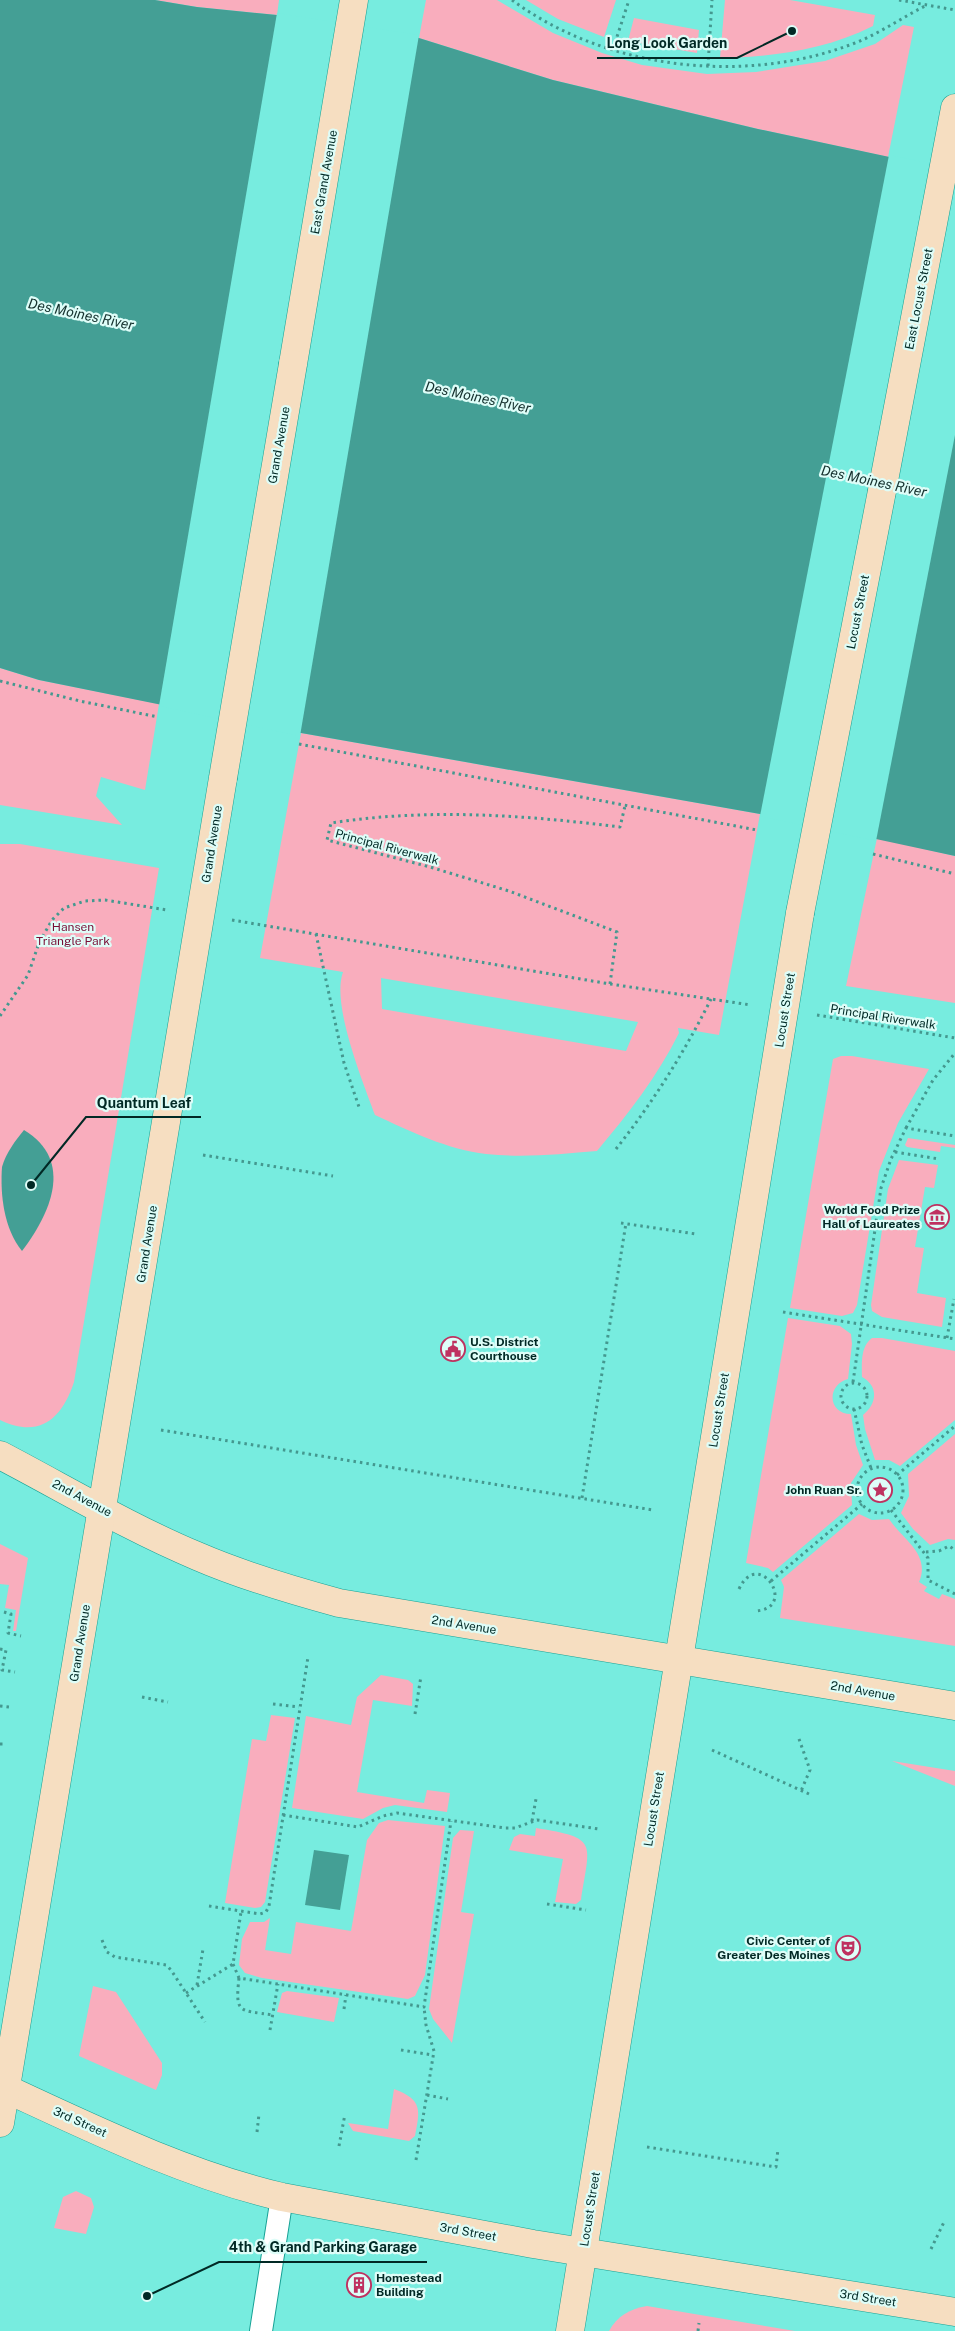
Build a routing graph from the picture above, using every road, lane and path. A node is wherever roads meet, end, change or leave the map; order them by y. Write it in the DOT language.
graph roads {
  1 [pos="512,0"];
  2 [pos="628,0"];
  3 [pos="712,0"];
  4 [pos="899,0"];
  5 [pos="927,4"];
  6 [pos="353,8"];
  7 [pos="955,10"];
  8 [pos="613,50"];
  9 [pos="708,66"];
  10 [pos="955,108"];
  11 [pos="293,364"];
  12 [pos="882,491"];
  13 [pos="0,681"];
  14 [pos="158,717"];
  15 [pos="300,744"];
  16 [pos="625,806"];
  17 [pos="757,830"];
  18 [pos="874,854"];
  19 [pos="955,874"];
  20 [pos="165,909"];
  21 [pos="231,920"];
  22 [pos="316,934"];
  23 [pos="610,984"];
  24 [pos="711,999"];
  25 [pos="759,1006"];
  26 [pos="815,1015"];
  27 [pos="0,1016"];
  28 [pos="955,1038"];
  29 [pos="955,1053"];
  30 [pos="359,1108"];
  31 [pos="906,1128"];
  32 [pos="955,1131"];
  33 [pos="950,1135"];
  34 [pos="955,1136"];
  35 [pos="616,1149"];
  36 [pos="895,1152"];
  37 [pos="203,1155"];
  38 [pos="939,1159"];
  39 [pos="333,1176"];
  40 [pos="621,1223"];
  41 [pos="626,1224"];
  42 [pos="696,1234"];
  43 [pos="954,1299"];
  44 [pos="783,1312"];
  45 [pos="861,1324"];
  46 [pos="947,1338"];
  47 [pos="955,1339"];
  48 [pos="853,1382"];
  49 [pos="854,1409"];
  50 [pos="955,1426"];
  51 [pos="161,1430"];
  52 [pos="0,1455"];
  53 [pos="872,1468"];
  54 [pos="897,1474"];
  55 [pos="582,1498"];
  56 [pos="862,1504"];
  57 [pos="103,1509"];
  58 [pos="653,1510"];
  59 [pos="891,1510"];
  60 [pos="955,1550"];
  61 [pos="925,1552"];
  62 [pos="771,1581"];
  63 [pos="739,1588"];
  64 [pos="955,1594"];
  65 [pos="754,1611"];
  66 [pos="4,1612"];
  67 [pos="20,1636"];
  68 [pos="0,1649"];
  69 [pos="308,1657"];
  70 [pos="678,1660"];
  71 [pos="15,1672"];
  72 [pos="421,1676"];
  73 [pos="142,1697"];
  74 [pos="168,1702"];
  75 [pos="273,1704"];
  76 [pos="0,1706"];
  77 [pos="955,1706"];
  78 [pos="8,1707"];
  79 [pos="299,1707"];
  80 [pos="415,1714"];
  81 [pos="799,1739"];
  82 [pos="712,1750"];
  83 [pos="801,1791"];
  84 [pos="809,1794"];
  85 [pos="536,1799"];
  86 [pos="284,1815"];
  87 [pos="451,1821"];
  88 [pos="532,1821"];
  89 [pos="599,1829"];
  90 [pos="547,1904"];
  91 [pos="209,1906"];
  92 [pos="586,1910"];
  93 [pos="241,1912"];
  94 [pos="102,1940"];
  95 [pos="203,1949"];
  96 [pos="233,1964"];
  97 [pos="239,1978"];
  98 [pos="278,1984"];
  99 [pos="197,1986"];
  100 [pos="186,1994"];
  101 [pos="346,1995"];
  102 [pos="424,2007"];
  103 [pos="344,2009"];
  104 [pos="273,2015"];
  105 [pos="204,2022"];
  106 [pos="270,2030"];
  107 [pos="401,2050"];
  108 [pos="433,2055"];
  109 [pos="3,2087"];
  110 [pos="427,2095"];
  111 [pos="448,2099"];
  112 [pos="260,2114"];
  113 [pos="344,2114"];
  114 [pos="0,2123"];
  115 [pos="257,2132"];
  116 [pos="339,2146"];
  117 [pos="647,2147"];
  118 [pos="778,2149"];
  119 [pos="416,2160"];
  120 [pos="282,2198"];
  121 [pos="944,2222"];
  122 [pos="931,2249"];
  123 [pos="583,2251"];
  124 [pos="955,2312"];
  125 [pos="699,2323"];
  126 [pos="261,2331"];
  127 [pos="570,2331"];
  128 [pos="698,2331"];
  1 -- 8 [label="path"];
  2 -- 8 [label="path"];
  3 -- 9 [label="path"];
  4 -- 5 [label="path"];
  5 -- 7 [label="path"];
  5 -- 9 [label="path"];
  6 -- 11 [label="main road, East Grand Avenue"];
  8 -- 9 [label="path"];
  10 -- 12 [label="main road, East Locust Street"];
  11 -- 57 [label="main road, Grand Avenue, bridge"];
  12 -- 70 [label="main road, Locust Street, bridge"];
  13 -- 14 [label="path"];
  15 -- 16 [label="path"];
  16 -- 17 [label="path"];
  16 -- 23 [label="path, Principal Riverwalk"];
  18 -- 19 [label="path"];
  20 -- 27 [label="path"];
  21 -- 22 [label="path"];
  22 -- 23 [label="path"];
  22 -- 30 [label="path"];
  23 -- 24 [label="path"];
  24 -- 25 [label="path"];
  24 -- 35 [label="path"];
  26 -- 28 [label="path, Principal Riverwalk"];
  29 -- 31 [label="path"];
  31 -- 33 [label="path"];
  31 -- 36 [label="path"];
  32 -- 33 [label="path"];
  33 -- 34 [label="path"];
  36 -- 38 [label="path"];
  36 -- 45 [label="path"];
  37 -- 39 [label="path"];
  40 -- 41 [label="path"];
  41 -- 42 [label="path"];
  41 -- 55 [label="path"];
  43 -- 46 [label="path"];
  44 -- 45 [label="path"];
  45 -- 46 [label="path"];
  45 -- 48 [label="path"];
  46 -- 47 [label="path"];
  48 -- 49 [label="path"];
  48 -- 49 [label="path"];
  49 -- 53 [label="path"];
  50 -- 54 [label="path"];
  51 -- 55 [label="path"];
  52 -- 57 [label="main road, 2nd Avenue"];
  53 -- 54 [label="path"];
  53 -- 56 [label="path"];
  54 -- 59 [label="path"];
  55 -- 58 [label="path"];
  56 -- 59 [label="path"];
  56 -- 62 [label="path"];
  57 -- 70 [label="main road, 2nd Avenue"];
  57 -- 109 [label="main road, Grand Avenue"];
  59 -- 61 [label="path"];
  60 -- 61 [label="path"];
  61 -- 64 [label="path"];
  62 -- 63 [label="path"];
  62 -- 65 [label="path"];
  66 -- 67 [label="path"];
  68 -- 71 [label="path"];
  69 -- 79 [label="path"];
  70 -- 77 [label="main road, 2nd Avenue"];
  70 -- 123 [label="main road, Locust Street"];
  72 -- 80 [label="path"];
  73 -- 74 [label="path"];
  75 -- 79 [label="path"];
  76 -- 78 [label="path"];
  79 -- 86 [label="path"];
  81 -- 83 [label="path"];
  82 -- 83 [label="path"];
  83 -- 84 [label="path"];
  85 -- 88 [label="path"];
  86 -- 87 [label="path"];
  86 -- 93 [label="path"];
  87 -- 88 [label="path"];
  87 -- 102 [label="path"];
  88 -- 89 [label="path"];
  90 -- 92 [label="path"];
  91 -- 93 [label="path"];
  93 -- 96 [label="path"];
  94 -- 100 [label="path"];
  95 -- 99 [label="path"];
  96 -- 97 [label="path"];
  96 -- 99 [label="path"];
  97 -- 98 [label="path"];
  97 -- 104 [label="path"];
  98 -- 101 [label="path"];
  98 -- 104 [label="path"];
  99 -- 100 [label="path"];
  100 -- 105 [label="path"];
  101 -- 102 [label="path"];
  101 -- 103 [label="path"];
  102 -- 108 [label="path"];
  104 -- 106 [label="path"];
  107 -- 108 [label="path"];
  108 -- 110 [label="path"];
  109 -- 114 [label="main road, Grand Avenue"];
  109 -- 120 [label="main road, 3rd Street"];
  110 -- 111 [label="path"];
  110 -- 119 [label="path"];
  112 -- 115 [label="path"];
  113 -- 116 [label="path"];
  117 -- 118 [label="path"];
  120 -- 123 [label="main road, 3rd Street"];
  120 -- 126 [label="lane"];
  121 -- 122 [label="path"];
  123 -- 124 [label="main road, 3rd Street"];
  123 -- 127 [label="main road, Locust Street"];
  125 -- 128 [label="path"];
}
